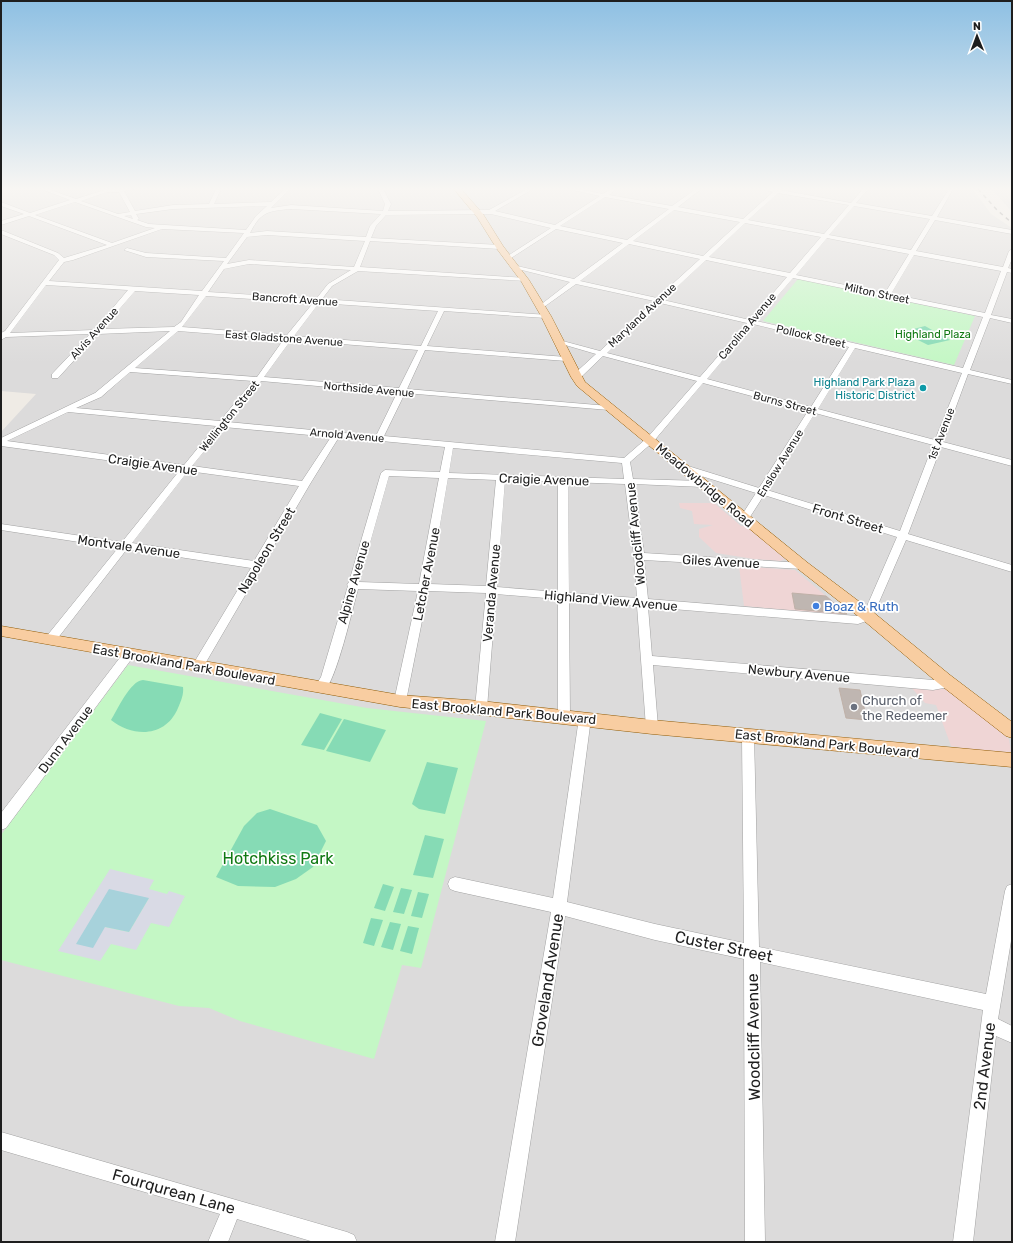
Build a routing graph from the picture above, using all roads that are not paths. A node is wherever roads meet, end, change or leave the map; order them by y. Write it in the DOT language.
graph roads {
  1 [pos="39,247"];
  2 [pos="107,247"];
  3 [pos="238,247"];
  4 [pos="364,247"];
  5 [pos="500,247"];
  6 [pos="524,247"];
  7 [pos="622,247"];
  8 [pos="654,247"];
  9 [pos="716,247"];
  10 [pos="815,247"];
  11 [pos="881,247"];
  12 [pos="916,247"];
  13 [pos="127,250"];
  14 [pos="1012,251"];
  15 [pos="912,253"];
  16 [pos="231,257"];
  17 [pos="705,257"];
  18 [pos="508,258"];
  19 [pos="62,260"];
  20 [pos="249,262"];
  21 [pos="224,267"];
  22 [pos="517,268"];
  23 [pos="356,270"];
  24 [pos="1008,270"];
  25 [pos="791,275"];
  26 [pos="525,280"];
  27 [pos="575,282"];
  28 [pos="45,283"];
  29 [pos="132,290"];
  30 [pos="204,293"];
  31 [pos="887,295"];
  32 [pos="658,300"];
  33 [pos="317,301"];
  34 [pos="442,309"];
  35 [pos="543,312"];
  36 [pos="987,315"];
  37 [pos="1012,320"];
  38 [pos="751,322"];
  39 [pos="176,329"];
  40 [pos="97,331"];
  41 [pos="2,336"];
  42 [pos="288,339"];
  43 [pos="559,342"];
  44 [pos="853,346"];
  45 [pos="424,348"];
  46 [pos="600,354"];
  47 [pos="566,359"];
  48 [pos="128,370"];
  49 [pos="965,372"];
  50 [pos="55,376"];
  51 [pos="576,377"];
  52 [pos="259,379"];
  53 [pos="702,380"];
  54 [pos="1012,382"];
  55 [pos="402,392"];
  56 [pos="609,408"];
  57 [pos="68,410"];
  58 [pos="813,410"];
  59 [pos="223,424"];
  60 [pos="337,434"];
  61 [pos="379,438"];
  62 [pos="650,440"];
  63 [pos="1,442"];
  64 [pos="938,443"];
  65 [pos="449,446"];
  66 [pos="626,461"];
  67 [pos="1012,463"];
  68 [pos="685,468"];
  69 [pos="185,469"];
  70 [pos="385,473"];
  71 [pos="444,475"];
  72 [pos="501,478"];
  73 [pos="563,480"];
  74 [pos="629,481"];
  75 [pos="305,484"];
  76 [pos="703,484"];
  77 [pos="762,492"];
  78 [pos="745,518"];
  79 [pos="1,527"];
  80 [pos="903,535"];
  81 [pos="124,546"];
  82 [pos="639,556"];
  83 [pos="256,565"];
  84 [pos="803,566"];
  85 [pos="1012,569"];
  86 [pos="352,585"];
  87 [pos="424,587"];
  88 [pos="491,590"];
  89 [pos="564,597"];
  90 [pos="642,603"];
  91 [pos="868,616"];
  92 [pos="1,631"];
  93 [pos="50,640"];
  94 [pos="129,654"];
  95 [pos="648,660"];
  96 [pos="198,666"];
  97 [pos="950,683"];
  98 [pos="320,688"];
  99 [pos="400,701"];
  100 [pos="481,708"];
  101 [pos="564,717"];
  102 [pos="585,718"];
  103 [pos="652,727"];
  104 [pos="1012,731"];
  105 [pos="748,735"];
  106 [pos="1012,760"];
  107 [pos="1,824"];
  108 [pos="455,884"];
  109 [pos="1012,891"];
  110 [pos="559,907"];
  111 [pos="751,951"];
  112 [pos="993,1004"];
  113 [pos="989,1023"];
  114 [pos="1012,1035"];
  115 [pos="1,1141"];
  116 [pos="232,1208"];
  117 [pos="218,1242"];
  118 [pos="347,1242"];
  119 [pos="505,1242"];
  120 [pos="755,1242"];
  121 [pos="963,1242"];
  1 -- 19 [label="street"];
  2 -- 19 [label="street"];
  3 -- 16 [label="street"];
  4 -- 23 [label="street"];
  5 -- 18 [label="main road, Meadowbridge Road"];
  6 -- 18 [label="street"];
  7 -- 27 [label="street"];
  8 -- 17 [label="street, Milton Street"];
  9 -- 17 [label="street, Maryland Avenue"];
  10 -- 25 [label="street, Carolina Avenue"];
  11 -- 15 [label="street"];
  12 -- 15 [label="street"];
  13 -- 16 [label="street"];
  14 -- 24 [label="street, 1st Avenue"];
  15 -- 24 [label="street"];
  15 -- 31 [label="street"];
  16 -- 20 [label="street"];
  16 -- 21 [label="street"];
  17 -- 25 [label="street, Milton Street"];
  17 -- 32 [label="street, Maryland Avenue"];
  18 -- 22 [label="main road, Meadowbridge Road"];
  19 -- 28 [label="street"];
  20 -- 21 [label="street"];
  20 -- 23 [label="street"];
  21 -- 30 [label="street"];
  22 -- 26 [label="main road, Meadowbridge Road"];
  22 -- 27 [label="street, Pollock Street"];
  23 -- 26 [label="street"];
  23 -- 33 [label="street, Wellington Street"];
  24 -- 36 [label="street, 1st Avenue"];
  25 -- 31 [label="street, Milton Street"];
  25 -- 38 [label="street, Carolina Avenue"];
  26 -- 35 [label="main road, Meadowbridge Road"];
  27 -- 32 [label="street, Pollock Street"];
  27 -- 35 [label="street"];
  28 -- 29 [label="street, Bancroft Avenue"];
  28 -- 41 [label="street"];
  29 -- 30 [label="street, Bancroft Avenue"];
  29 -- 40 [label="street, Alvis Avenue"];
  30 -- 33 [label="street, Bancroft Avenue"];
  30 -- 39 [label="street"];
  31 -- 36 [label="street, Milton Street"];
  32 -- 38 [label="street, Pollock Street"];
  32 -- 46 [label="street, Maryland Avenue"];
  33 -- 34 [label="street, Bancroft Avenue"];
  33 -- 42 [label="street, Wellington Street"];
  34 -- 35 [label="street, Bancroft Avenue"];
  34 -- 45 [label="street"];
  35 -- 43 [label="main road, Meadowbridge Road"];
  36 -- 37 [label="street, Milton Street"];
  36 -- 49 [label="street, 1st Avenue"];
  38 -- 44 [label="street, Pollock Street"];
  38 -- 53 [label="street, Carolina Avenue"];
  39 -- 40 [label="street, East Gladstone Avenue"];
  39 -- 42 [label="street, East Gladstone Avenue"];
  39 -- 48 [label="street"];
  40 -- 41 [label="street, East Gladstone Avenue"];
  40 -- 50 [label="street, Alvis Avenue"];
  42 -- 45 [label="street, East Gladstone Avenue"];
  42 -- 52 [label="street, Wellington Street"];
  43 -- 46 [label="street, Burns Street"];
  43 -- 47 [label="main road, Meadowbridge Road"];
  44 -- 49 [label="street, Pollock Street"];
  44 -- 58 [label="street, Enslow Avenue"];
  45 -- 47 [label="street, East Gladstone Avenue"];
  45 -- 55 [label="street"];
  46 -- 51 [label="street, Maryland Avenue"];
  46 -- 53 [label="street, Burns Street"];
  47 -- 51 [label="main road, Meadowbridge Road"];
  48 -- 52 [label="street, Northside Avenue"];
  48 -- 57 [label="street"];
  49 -- 54 [label="street, Pollock Street"];
  49 -- 64 [label="street, 1st Avenue"];
  51 -- 56 [label="main road, Meadowbridge Road"];
  52 -- 55 [label="street, Northside Avenue"];
  52 -- 59 [label="street, Wellington Street"];
  53 -- 58 [label="street, Burns Street"];
  53 -- 62 [label="street, Carolina Avenue"];
  55 -- 56 [label="street, Northside Avenue"];
  55 -- 61 [label="street"];
  56 -- 62 [label="main road, Meadowbridge Road"];
  57 -- 59 [label="street, Arnold Avenue"];
  57 -- 63 [label="street"];
  58 -- 64 [label="street, Burns Street"];
  58 -- 77 [label="street, Enslow Avenue"];
  59 -- 60 [label="street, Arnold Avenue"];
  59 -- 69 [label="street, Wellington Street"];
  60 -- 61 [label="street, Arnold Avenue"];
  60 -- 75 [label="street, Napoleon Street"];
  61 -- 65 [label="street, Arnold Avenue"];
  62 -- 66 [label="street, Carolina Avenue"];
  62 -- 68 [label="main road, Meadowbridge Road"];
  63 -- 69 [label="street, Craigie Avenue"];
  64 -- 67 [label="street, Burns Street"];
  64 -- 80 [label="street, 1st Avenue"];
  65 -- 66 [label="street, Arnold Avenue"];
  65 -- 71 [label="street, Letcher Avenue"];
  66 -- 74 [label="street, Woodcliff Avenue"];
  68 -- 76 [label="main road, Meadowbridge Road"];
  68 -- 77 [label="street, Front Street"];
  69 -- 75 [label="street, Craigie Avenue"];
  69 -- 81 [label="street, Wellington Street"];
  70 -- 71 [label="street, Craigie Avenue"];
  70 -- 86 [label="street, Alpine Avenue"];
  71 -- 72 [label="street, Craigie Avenue"];
  71 -- 87 [label="street, Letcher Avenue"];
  72 -- 73 [label="street, Craigie Avenue"];
  72 -- 88 [label="street, Veranda Avenue"];
  73 -- 74 [label="street, Craigie Avenue"];
  73 -- 89 [label="street"];
  74 -- 76 [label="street, Craigie Avenue"];
  74 -- 82 [label="street, Woodcliff Avenue"];
  75 -- 83 [label="street, Napoleon Street"];
  76 -- 78 [label="main road, Meadowbridge Road"];
  77 -- 78 [label="street, Enslow Avenue"];
  77 -- 80 [label="street, Front Street"];
  78 -- 84 [label="main road, Meadowbridge Road"];
  79 -- 81 [label="street, Montvale Avenue"];
  80 -- 85 [label="street, Front Street"];
  80 -- 91 [label="street, 1st Avenue"];
  81 -- 83 [label="street, Montvale Avenue"];
  81 -- 93 [label="street, Wellington Street"];
  82 -- 84 [label="street, Giles Avenue"];
  82 -- 90 [label="street, Woodcliff Avenue"];
  83 -- 96 [label="street, Napoleon Street"];
  84 -- 91 [label="main road, Meadowbridge Road"];
  86 -- 87 [label="street, Highland View Avenue"];
  86 -- 98 [label="street, Alpine Avenue"];
  87 -- 88 [label="street, Highland View Avenue"];
  87 -- 99 [label="street, Letcher Avenue"];
  88 -- 89 [label="street, Highland View Avenue"];
  88 -- 100 [label="street, Veranda Avenue"];
  89 -- 90 [label="street, Highland View Avenue"];
  89 -- 101 [label="street"];
  90 -- 91 [label="street, Highland View Avenue"];
  90 -- 95 [label="street, Woodcliff Avenue"];
  91 -- 97 [label="main road, Meadowbridge Road"];
  92 -- 93 [label="main road, East Brookland Park Boulevard"];
  93 -- 94 [label="main road, East Brookland Park Boulevard"];
  94 -- 96 [label="main road, East Brookland Park Boulevard"];
  94 -- 107 [label="street, Dunn Avenue"];
  95 -- 97 [label="street, Newbury Avenue"];
  95 -- 103 [label="street, Woodcliff Avenue"];
  96 -- 98 [label="main road, East Brookland Park Boulevard"];
  97 -- 104 [label="main road, Meadowbridge Road"];
  98 -- 99 [label="main road, East Brookland Park Boulevard"];
  99 -- 100 [label="main road, East Brookland Park Boulevard"];
  100 -- 101 [label="main road, East Brookland Park Boulevard"];
  101 -- 102 [label="main road, East Brookland Park Boulevard"];
  102 -- 103 [label="main road, East Brookland Park Boulevard"];
  102 -- 110 [label="street, Groveland Avenue"];
  103 -- 105 [label="main road, East Brookland Park Boulevard"];
  105 -- 106 [label="main road, East Brookland Park Boulevard"];
  105 -- 111 [label="street, Woodcliff Avenue"];
  108 -- 110 [label="street, Custer Street"];
  109 -- 112 [label="street, 2nd Avenue"];
  110 -- 111 [label="street, Custer Street"];
  110 -- 119 [label="street, Groveland Avenue"];
  111 -- 112 [label="street, Custer Street"];
  111 -- 120 [label="street, Woodcliff Avenue"];
  112 -- 113 [label="street, 2nd Avenue"];
  113 -- 114 [label="street"];
  113 -- 121 [label="street, 2nd Avenue"];
  115 -- 116 [label="street, Fourqurean Lane"];
  116 -- 117 [label="street"];
  116 -- 118 [label="street, Fourqurean Lane"];
}
